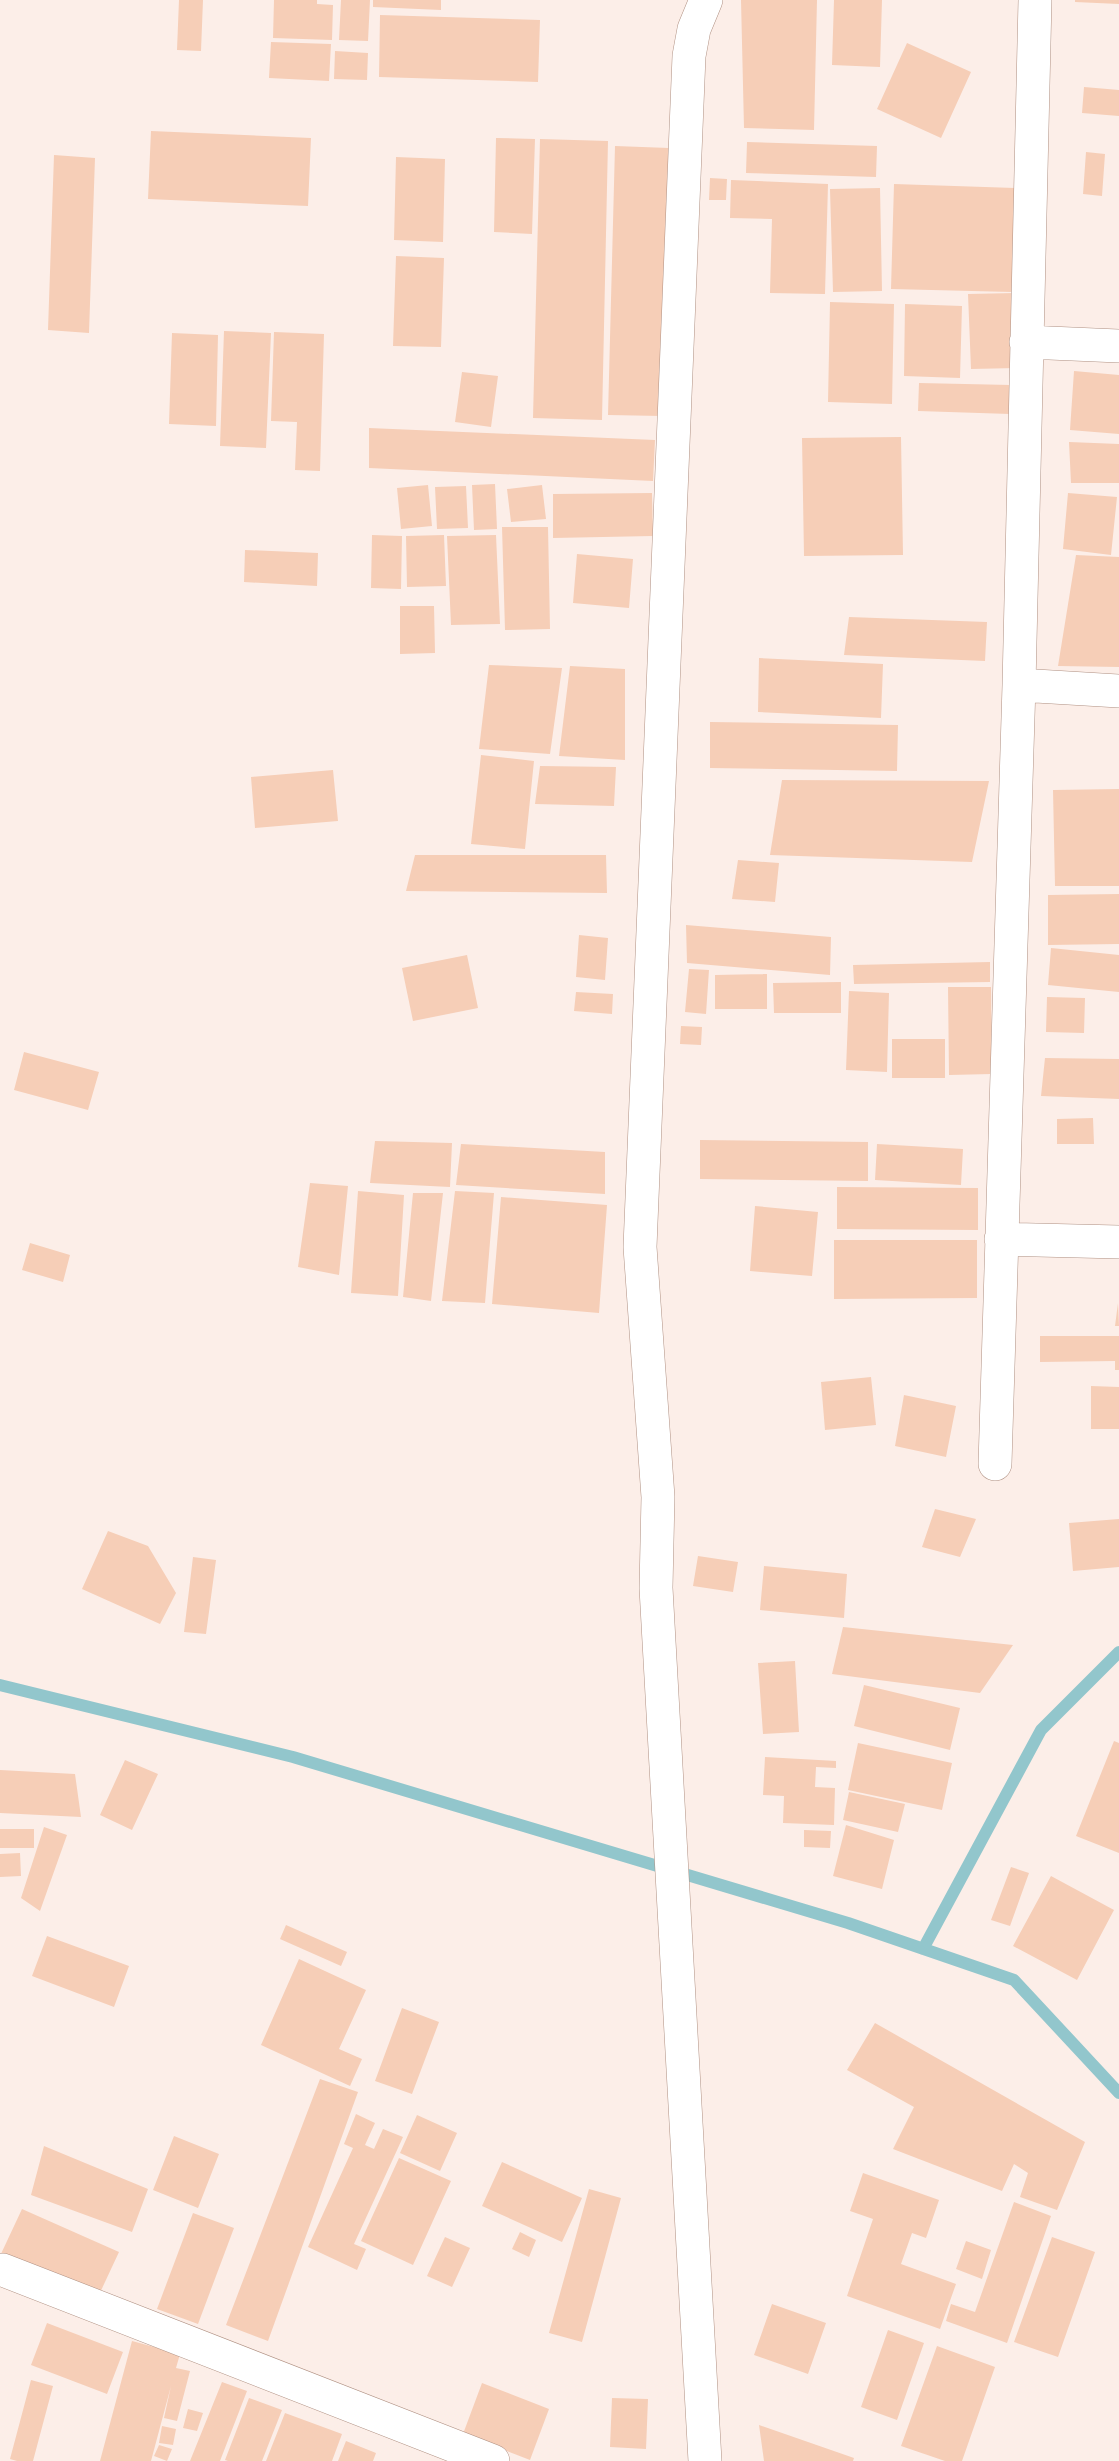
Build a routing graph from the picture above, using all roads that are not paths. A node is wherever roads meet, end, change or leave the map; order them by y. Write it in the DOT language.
graph roads {
  1 [pos="706,0"];
  2 [pos="1035,0"];
  3 [pos="1026,342"];
  4 [pos="1119,346"];
  5 [pos="1019,685"];
  6 [pos="1119,691"];
  7 [pos="1002,1239"];
  8 [pos="1119,1242"];
  9 [pos="995,1464"];
  10 [pos="3,2270"];
  11 [pos="493,2461"];
  12 [pos="705,2461"];
  1 -- 12 [label="street"];
  2 -- 3 [label="street"];
  3 -- 4 [label="street"];
  3 -- 5 [label="street"];
  5 -- 6 [label="street"];
  5 -- 7 [label="street"];
  7 -- 8 [label="street"];
  7 -- 9 [label="street"];
  10 -- 11 [label="street"];
}
